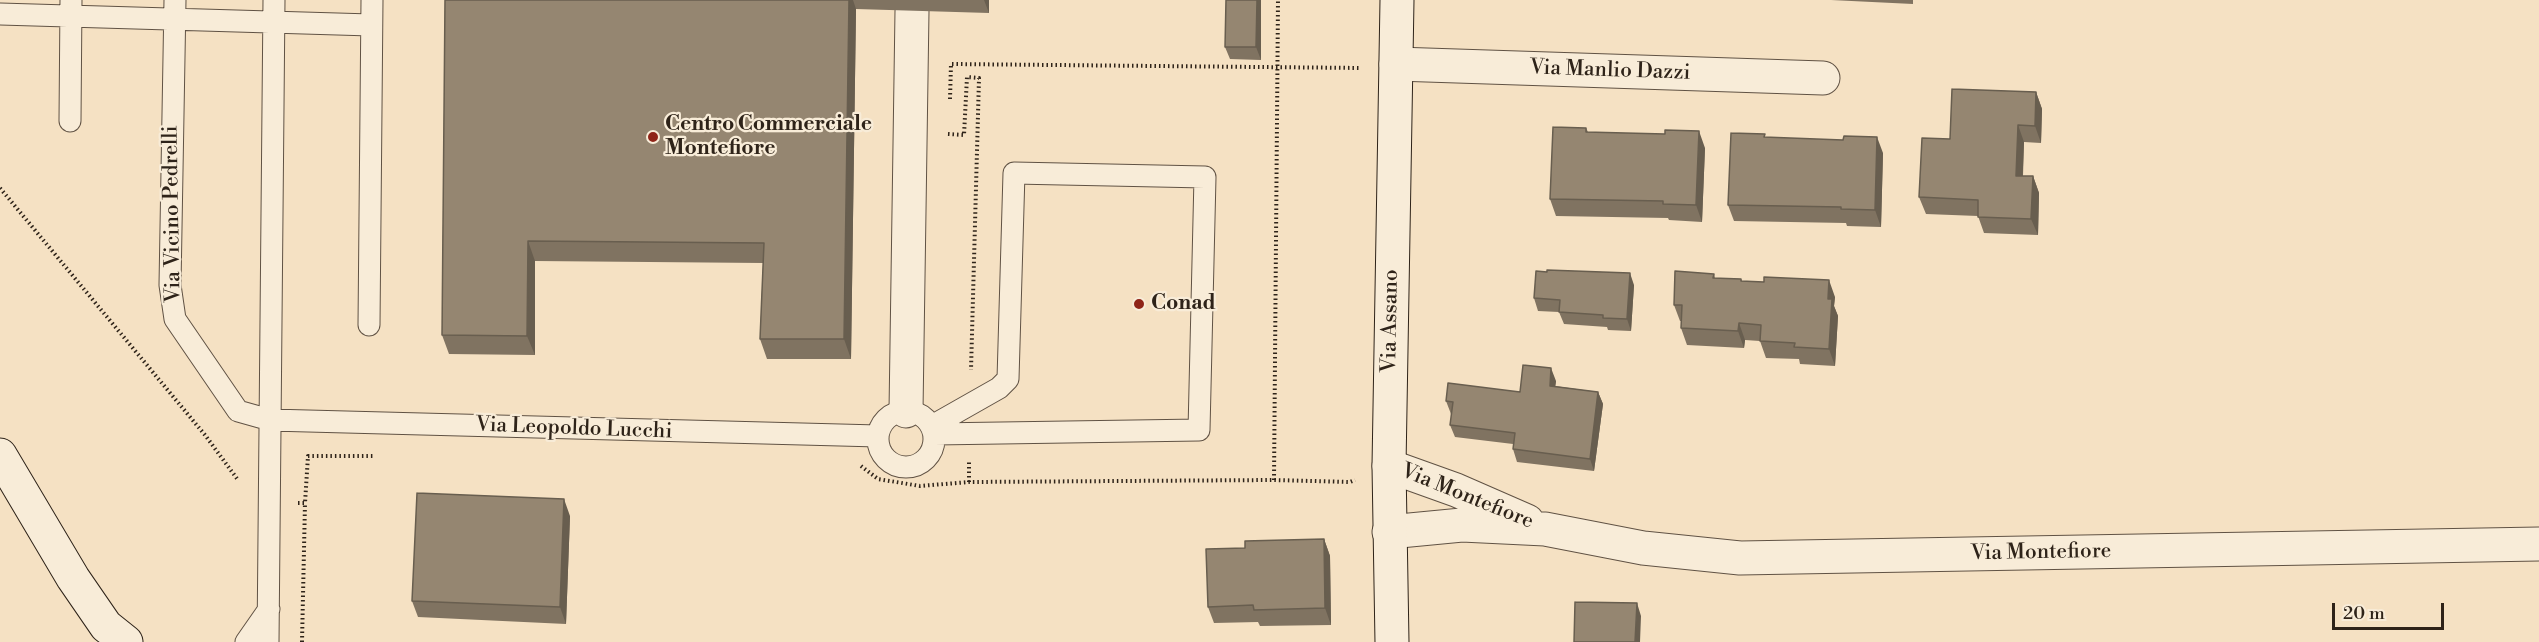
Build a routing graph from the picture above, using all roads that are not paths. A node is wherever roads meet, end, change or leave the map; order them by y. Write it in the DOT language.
graph roads {
  1 [pos="274,0"];
  2 [pos="372,0"];
  3 [pos="1397,0"];
  4 [pos="71,8"];
  5 [pos="175,9"];
  6 [pos="912,11"];
  7 [pos="0,14"];
  8 [pos="274,21"];
  9 [pos="372,25"];
  10 [pos="1396,64"];
  11 [pos="1823,78"];
  12 [pos="70,121"];
  13 [pos="369,325"];
  14 [pos="270,420"];
  15 [pos="924,424"];
  16 [pos="878,436"];
  17 [pos="0,454"];
  18 [pos="1389,466"];
  19 [pos="1545,530"];
  20 [pos="1389,532"];
  21 [pos="2539,544"];
  22 [pos="73,578"];
  23 [pos="269,608"];
  24 [pos="87,642"];
  25 [pos="126,642"];
  26 [pos="246,642"];
  27 [pos="268,642"];
  28 [pos="1392,642"];
  1 -- 8 [label="lane"];
  2 -- 9 [label="lane"];
  3 -- 10 [label="street, Via Assano"];
  4 -- 5 [label="lane"];
  4 -- 7 [label="lane"];
  4 -- 12 [label="lane"];
  5 -- 8 [label="lane"];
  5 -- 14 [label="lane, Via Vicino Pedrelli"];
  6 -- 15 [label="street"];
  8 -- 9 [label="lane"];
  8 -- 14 [label="lane"];
  9 -- 13 [label="lane"];
  10 -- 11 [label="street, Via Manlio Dazzi"];
  10 -- 18 [label="street, Via Assano"];
  14 -- 16 [label="lane, Via Leopoldo Lucchi"];
  14 -- 23 [label="lane"];
  15 -- 15 [label="lane"];
  15 -- 16 [label="lane"];
  15 -- 16 [label="lane"];
  17 -- 22 [label="street"];
  18 -- 19 [label="street, Via Montefiore"];
  18 -- 20 [label="street, Via Assano"];
  19 -- 20 [label="street, Via Montefiore"];
  19 -- 21 [label="street, Via Montefiore"];
  20 -- 28 [label="street, Via Assano"];
  22 -- 24 [label="street"];
  22 -- 25 [label="street"];
  23 -- 26 [label="lane"];
  23 -- 27 [label="lane"];
}
